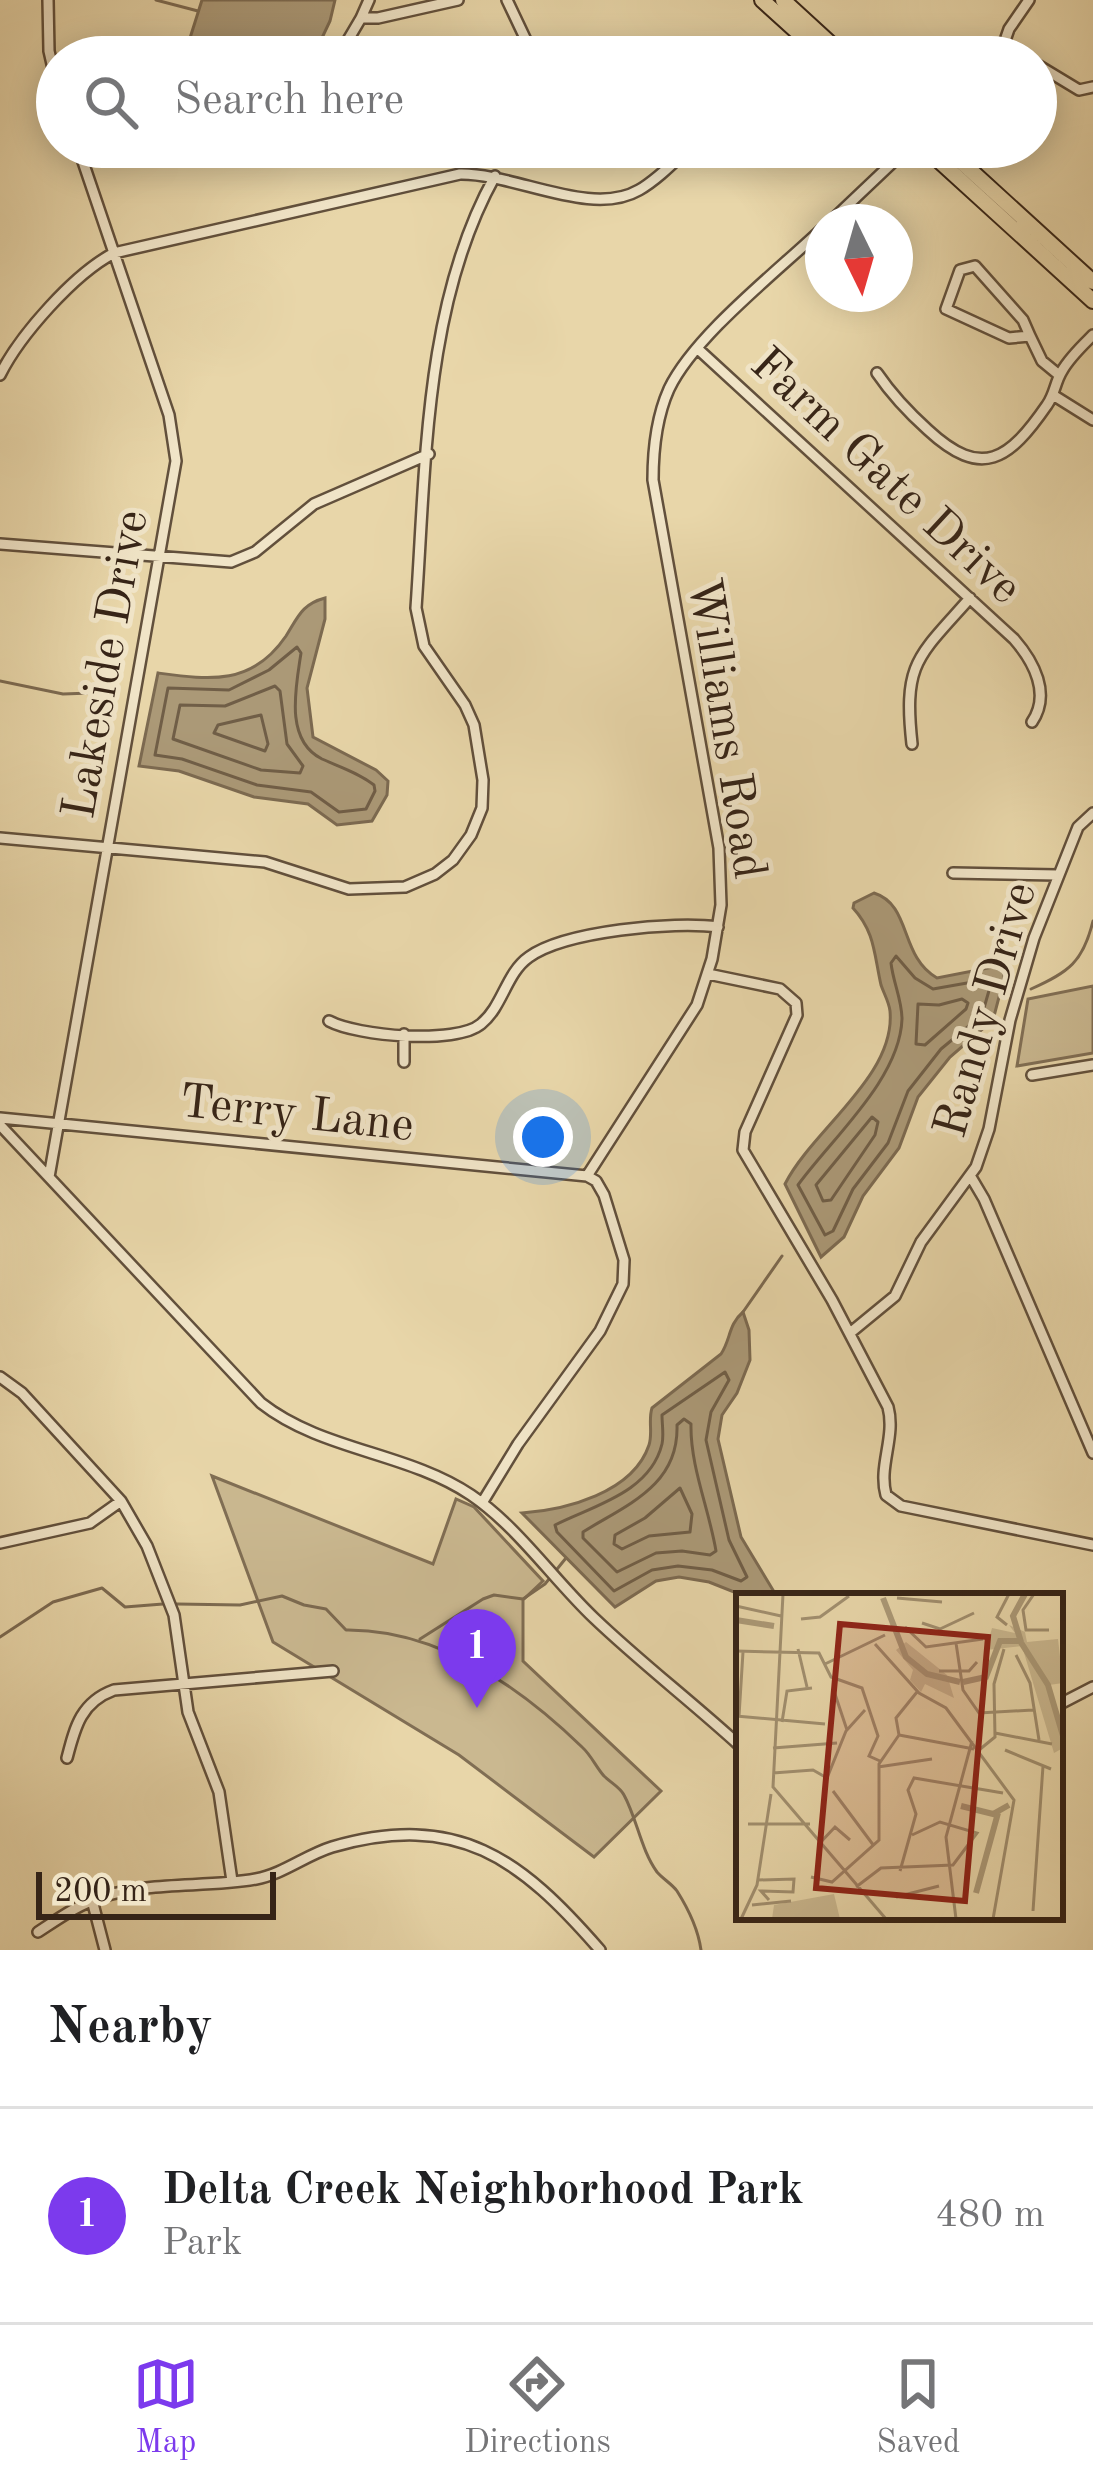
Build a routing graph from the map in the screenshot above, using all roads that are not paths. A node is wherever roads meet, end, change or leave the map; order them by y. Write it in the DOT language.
graph roads {
  1 [pos="48,0"];
  2 [pos="369,0"];
  3 [pos="458,0"];
  4 [pos="507,0"];
  5 [pos="761,0"];
  6 [pos="783,0"];
  7 [pos="1029,0"];
  8 [pos="361,19"];
  9 [pos="811,35"];
  10 [pos="49,36"];
  11 [pos="351,36"];
  12 [pos="524,36"];
  13 [pos="1007,36"];
  14 [pos="1057,77"];
  15 [pos="1093,87"];
  16 [pos="85,168"];
  17 [pos="665,168"];
  18 [pos="887,168"];
  19 [pos="947,168"];
  20 [pos="968,168"];
  21 [pos="495,176"];
  22 [pos="849,204"];
  23 [pos="805,245"];
  24 [pos="114,253"];
  25 [pos="1093,282"];
  26 [pos="1093,301"];
  27 [pos="1093,335"];
  28 [pos="1030,336"];
  29 [pos="698,349"];
  30 [pos="878,373"];
  31 [pos="0,375"];
  32 [pos="1059,375"];
  33 [pos="1053,395"];
  34 [pos="1093,421"];
  35 [pos="428,454"];
  36 [pos="0,544"];
  37 [pos="159,556"];
  38 [pos="970,598"];
  39 [pos="1032,722"];
  40 [pos="912,744"];
  41 [pos="1093,813"];
  42 [pos="0,838"];
  43 [pos="106,850"];
  44 [pos="952,873"];
  45 [pos="1057,875"];
  46 [pos="718,927"];
  47 [pos="708,974"];
  48 [pos="329,1021"];
  49 [pos="404,1034"];
  50 [pos="404,1062"];
  51 [pos="1093,1065"];
  52 [pos="1032,1075"];
  53 [pos="0,1122"];
  54 [pos="58,1124"];
  55 [pos="587,1176"];
  56 [pos="50,1177"];
  57 [pos="970,1178"];
  58 [pos="850,1333"];
  59 [pos="0,1377"];
  60 [pos="1093,1454"];
  61 [pos="121,1501"];
  62 [pos="482,1503"];
  63 [pos="0,1543"];
  64 [pos="1093,1545"];
  65 [pos="332,1671"];
  66 [pos="184,1684"];
  67 [pos="1093,1687"];
  68 [pos="1063,1702"];
  69 [pos="736,1742"];
  70 [pos="67,1758"];
  71 [pos="232,1881"];
  72 [pos="92,1900"];
  73 [pos="38,1932"];
  74 [pos="105,1950"];
  75 [pos="600,1950"];
  1 -- 10 [label="street"];
  2 -- 8 [label="street"];
  3 -- 8 [label="street"];
  4 -- 12 [label="street"];
  5 -- 9 [label="main road"];
  6 -- 9 [label="main road"];
  7 -- 13 [label="street"];
  8 -- 11 [label="street"];
  14 -- 15 [label="street"];
  16 -- 24 [label="street, Lakeside Drive"];
  17 -- 21 [label="street"];
  18 -- 22 [label="street"];
  19 -- 26 [label="main road"];
  20 -- 25 [label="main road"];
  21 -- 24 [label="street"];
  21 -- 35 [label="street, Lakeside Drive"];
  23 -- 29 [label="street, Williams Road"];
  24 -- 31 [label="street"];
  24 -- 37 [label="street, Lakeside Drive"];
  27 -- 32 [label="street"];
  28 -- 28 [label="street"];
  28 -- 32 [label="street"];
  29 -- 38 [label="street, Farm Gate Drive"];
  29 -- 46 [label="street, Williams Road"];
  30 -- 33 [label="street"];
  32 -- 33 [label="street"];
  33 -- 34 [label="street"];
  35 -- 37 [label="street"];
  35 -- 43 [label="street, Lakeside Drive"];
  36 -- 37 [label="street"];
  37 -- 43 [label="street, Lakeside Drive"];
  38 -- 39 [label="street, Farm Gate Drive"];
  38 -- 40 [label="street"];
  41 -- 45 [label="street, Randy Drive"];
  42 -- 43 [label="street"];
  43 -- 54 [label="street"];
  44 -- 45 [label="street"];
  45 -- 57 [label="street, Randy Drive"];
  46 -- 47 [label="street, Williams Road"];
  46 -- 49 [label="street"];
  47 -- 55 [label="street, Williams Road"];
  47 -- 58 [label="street"];
  48 -- 49 [label="street"];
  49 -- 50 [label="street"];
  51 -- 52 [label="street"];
  53 -- 54 [label="street, Terry Lane"];
  53 -- 56 [label="street"];
  54 -- 55 [label="street, Terry Lane"];
  54 -- 56 [label="street"];
  55 -- 62 [label="street"];
  56 -- 62 [label="street"];
  57 -- 58 [label="street, Randy Drive"];
  57 -- 60 [label="street"];
  58 -- 64 [label="street"];
  59 -- 61 [label="street"];
  61 -- 63 [label="street"];
  61 -- 66 [label="street"];
  62 -- 69 [label="street"];
  65 -- 66 [label="street"];
  66 -- 70 [label="street"];
  66 -- 71 [label="street"];
  67 -- 68 [label="street"];
  71 -- 72 [label="street"];
  71 -- 75 [label="street"];
  72 -- 73 [label="street"];
  72 -- 74 [label="street"];
}
